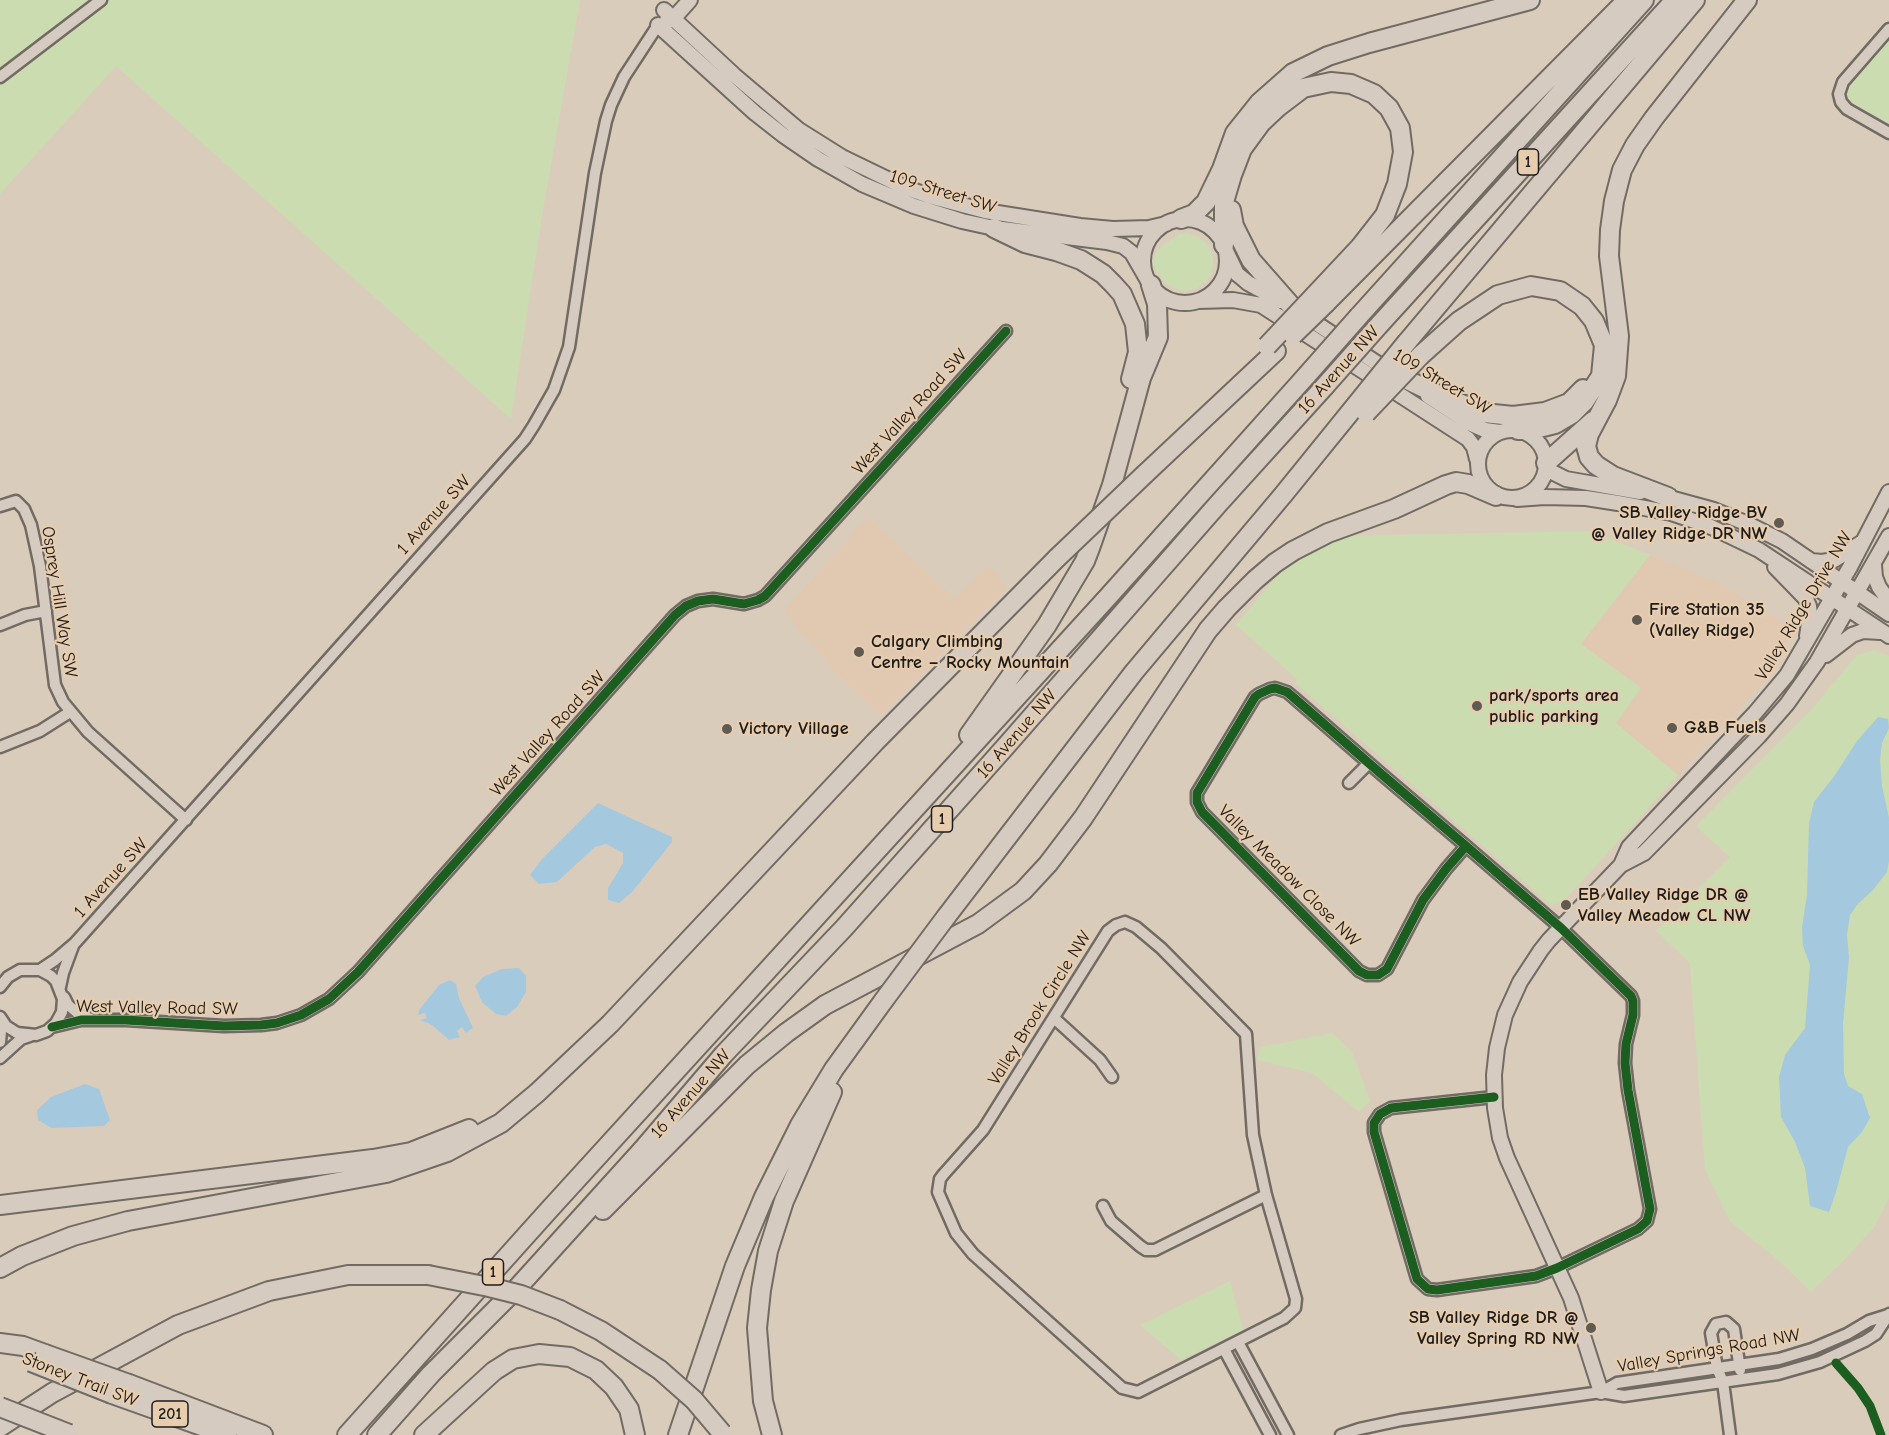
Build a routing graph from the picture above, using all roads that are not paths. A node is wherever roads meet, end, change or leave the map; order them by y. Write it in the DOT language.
graph roads {
  1 [pos="101,0"];
  2 [pos="690,0"];
  3 [pos="1530,0"];
  4 [pos="1627,0"];
  5 [pos="1644,0"];
  6 [pos="1675,0"];
  7 [pos="1695,0"];
  8 [pos="1747,0"];
  9 [pos="670,10"];
  10 [pos="658,26"];
  11 [pos="1889,29"];
  12 [pos="0,77"];
  13 [pos="1889,133"];
  14 [pos="1232,175"];
  15 [pos="1173,221"];
  16 [pos="994,228"];
  17 [pos="1225,248"];
  18 [pos="1149,282"];
  19 [pos="1320,299"];
  20 [pos="1198,301"];
  21 [pos="1294,309"];
  22 [pos="1006,331"];
  23 [pos="1604,361"];
  24 [pos="1389,371"];
  25 [pos="1361,409"];
  26 [pos="1599,416"];
  27 [pos="1509,431"];
  28 [pos="1126,432"];
  29 [pos="1478,459"];
  30 [pos="1546,466"];
  31 [pos="1889,492"];
  32 [pos="1496,495"];
  33 [pos="1668,497"];
  34 [pos="1516,499"];
  35 [pos="0,506"];
  36 [pos="1889,536"];
  37 [pos="1865,540"];
  38 [pos="1759,550"];
  39 [pos="1810,561"];
  40 [pos="1874,565"];
  41 [pos="1841,583"];
  42 [pos="1857,594"];
  43 [pos="1832,599"];
  44 [pos="1889,601"];
  45 [pos="1848,610"];
  46 [pos="46,611"];
  47 [pos="1889,615"];
  48 [pos="0,625"];
  49 [pos="1886,634"];
  50 [pos="1805,646"];
  51 [pos="1817,662"];
  52 [pos="70,712"];
  53 [pos="0,747"];
  54 [pos="1369,763"];
  55 [pos="1349,783"];
  56 [pos="934,786"];
  57 [pos="186,820"];
  58 [pos="1466,846"];
  59 [pos="1621,865"];
  60 [pos="1561,928"];
  61 [pos="75,943"];
  62 [pos="0,970"];
  63 [pos="40,970"];
  64 [pos="13,973"];
  65 [pos="0,987"];
  66 [pos="61,990"];
  67 [pos="884,1000"];
  68 [pos="1054,1018"];
  69 [pos="1,1019"];
  70 [pos="94,1020"];
  71 [pos="52,1027"];
  72 [pos="31,1036"];
  73 [pos="0,1042"];
  74 [pos="0,1058"];
  75 [pos="1112,1077"];
  76 [pos="537,1093"];
  77 [pos="1494,1097"];
  78 [pos="1266,1195"];
  79 [pos="0,1205"];
  80 [pos="1103,1206"];
  81 [pos="555,1247"];
  82 [pos="0,1268"];
  83 [pos="1557,1268"];
  84 [pos="1889,1315"];
  85 [pos="1238,1342"];
  86 [pos="0,1343"];
  87 [pos="0,1349"];
  88 [pos="1224,1349"];
  89 [pos="38,1358"];
  90 [pos="1740,1365"];
  91 [pos="1717,1368"];
  92 [pos="1742,1380"];
  93 [pos="1723,1382"];
  94 [pos="1601,1392"];
  95 [pos="0,1407"];
  96 [pos="0,1427"];
  97 [pos="723,1434"];
  98 [pos="71,1435"];
  99 [pos="227,1435"];
  100 [pos="263,1435"];
  101 [pos="347,1435"];
  102 [pos="377,1435"];
  103 [pos="424,1435"];
  104 [pos="635,1435"];
  105 [pos="678,1435"];
  106 [pos="772,1435"];
  107 [pos="1270,1435"];
  108 [pos="1288,1435"];
  109 [pos="1341,1435"];
  110 [pos="1730,1435"];
  1 -- 12 [label="street"];
  2 -- 9 [label="street"];
  3 -- 15 [label="highway"];
  4 -- 19 [label="highway"];
  5 -- 56 [label="highway, 16 Avenue NW / 1, bridge"];
  6 -- 81 [label="highway, 16 Avenue NW / 1, bridge"];
  7 -- 25 [label="highway, bridge"];
  8 -- 26 [label="highway"];
  9 -- 10 [label="street"];
  9 -- 15 [label="street, 109 Street SW"];
  10 -- 16 [label="street, 109 Street SW"];
  10 -- 57 [label="street, 1 Avenue SW"];
  11 -- 13 [label="street"];
  14 -- 17 [label="highway"];
  14 -- 19 [label="highway"];
  14 -- 21 [label="highway"];
  15 -- 17 [label="street"];
  15 -- 18 [label="street"];
  16 -- 18 [label="street, 109 Street SW"];
  16 -- 28 [label="highway"];
  17 -- 20 [label="street"];
  17 -- 21 [label="street, 109 Street SW"];
  18 -- 20 [label="street"];
  18 -- 28 [label="highway"];
  19 -- 76 [label="highway, bridge"];
  20 -- 29 [label="street, 109 Street SW"];
  21 -- 24 [label="street, 109 Street SW"];
  22 -- 70 [label="street, West Valley Road SW"];
  23 -- 24 [label="highway"];
  23 -- 25 [label="highway, bridge"];
  23 -- 27 [label="highway"];
  24 -- 27 [label="street, 109 Street SW"];
  25 -- 67 [label="highway, bridge"];
  26 -- 30 [label="highway"];
  26 -- 33 [label="highway"];
  27 -- 29 [label="street"];
  27 -- 30 [label="street"];
  28 -- 56 [label="highway"];
  29 -- 32 [label="street"];
  30 -- 33 [label="street"];
  30 -- 34 [label="street"];
  31 -- 37 [label="street, Valley Ridge Drive NW"];
  32 -- 34 [label="street"];
  32 -- 81 [label="highway"];
  33 -- 39 [label="street"];
  34 -- 38 [label="street"];
  35 -- 46 [label="street, Osprey Hill Way SW"];
  36 -- 40 [label="street, Valley Ridge Drive NW"];
  37 -- 39 [label="street"];
  37 -- 41 [label="street, Valley Ridge Drive NW"];
  38 -- 43 [label="street"];
  38 -- 50 [label="street"];
  39 -- 41 [label="street"];
  40 -- 42 [label="street, Valley Ridge Drive NW"];
  40 -- 44 [label="street"];
  41 -- 42 [label="street"];
  41 -- 43 [label="street, Valley Ridge Drive NW"];
  42 -- 45 [label="street, Valley Ridge Drive NW"];
  42 -- 47 [label="street"];
  43 -- 45 [label="street"];
  43 -- 50 [label="street, Valley Ridge Drive NW"];
  45 -- 49 [label="street"];
  45 -- 51 [label="street, Valley Ridge Drive NW"];
  46 -- 48 [label="street"];
  46 -- 52 [label="street, Osprey Hill Way SW"];
  49 -- 51 [label="street"];
  50 -- 59 [label="street, Valley Ridge Drive NW"];
  51 -- 59 [label="street, Valley Ridge Drive NW"];
  52 -- 53 [label="street"];
  52 -- 57 [label="street, Osprey Hill Way SW"];
  54 -- 55 [label="street"];
  54 -- 58 [label="street, Valley Meadow Close NW"];
  54 -- 58 [label="street, Valley Meadow Close NW"];
  56 -- 101 [label="highway, 16 Avenue NW / 1"];
  57 -- 61 [label="street, 1 Avenue SW"];
  58 -- 60 [label="street, Valley Meadow Close NW"];
  59 -- 60 [label="street, Valley Ridge Drive NW"];
  60 -- 77 [label="street, Valley Ridge Drive NW"];
  60 -- 83 [label="street, Valley Meadow Close NW"];
  61 -- 63 [label="street, 1 Avenue SW"];
  61 -- 66 [label="street, 1 Avenue SW"];
  62 -- 64 [label="street"];
  63 -- 64 [label="street"];
  63 -- 66 [label="street, West Valley Road SW"];
  64 -- 65 [label="street"];
  66 -- 70 [label="street, West Valley Road SW"];
  66 -- 71 [label="street, 1 Avenue SW"];
  67 -- 105 [label="highway"];
  67 -- 106 [label="highway"];
  68 -- 75 [label="street"];
  68 -- 78 [label="street, Valley Brook Circle NW"];
  68 -- 88 [label="street, Valley Brook Circle NW"];
  69 -- 72 [label="street"];
  69 -- 73 [label="street"];
  70 -- 71 [label="street, West Valley Road SW"];
  71 -- 72 [label="street, West Valley Road SW"];
  72 -- 74 [label="street"];
  76 -- 79 [label="highway"];
  76 -- 82 [label="highway"];
  77 -- 83 [label="street, Valley Ridge Drive NW"];
  77 -- 83 [label="street"];
  78 -- 80 [label="street"];
  78 -- 85 [label="street, Valley Brook Circle NW"];
  81 -- 102 [label="highway, 16 Avenue NW / 1"];
  83 -- 94 [label="street, Valley Ridge Drive NW"];
  84 -- 90 [label="street, Valley Springs Road NW"];
  84 -- 92 [label="street, Valley Springs Road NW"];
  85 -- 88 [label="street, Valley Brook Circle NW"];
  85 -- 108 [label="street"];
  86 -- 89 [label="highway"];
  87 -- 89 [label="highway, Stoney Trail SW / 201"];
  88 -- 107 [label="street"];
  89 -- 99 [label="highway, Stoney Trail SW / 201, bridge"];
  89 -- 100 [label="highway, bridge"];
  90 -- 91 [label="street, Valley Springs Road NW"];
  90 -- 91 [label="street"];
  90 -- 92 [label="street"];
  91 -- 93 [label="street"];
  91 -- 94 [label="street, Valley Springs Road NW"];
  92 -- 93 [label="street, Valley Springs Road NW"];
  93 -- 94 [label="street, Valley Springs Road NW"];
  93 -- 110 [label="street"];
  94 -- 109 [label="street, Valley Springs Road NW"];
  95 -- 98 [label="highway, bridge"];
  96 -- 97 [label="highway, bridge"];
  103 -- 104 [label="highway"];
}
